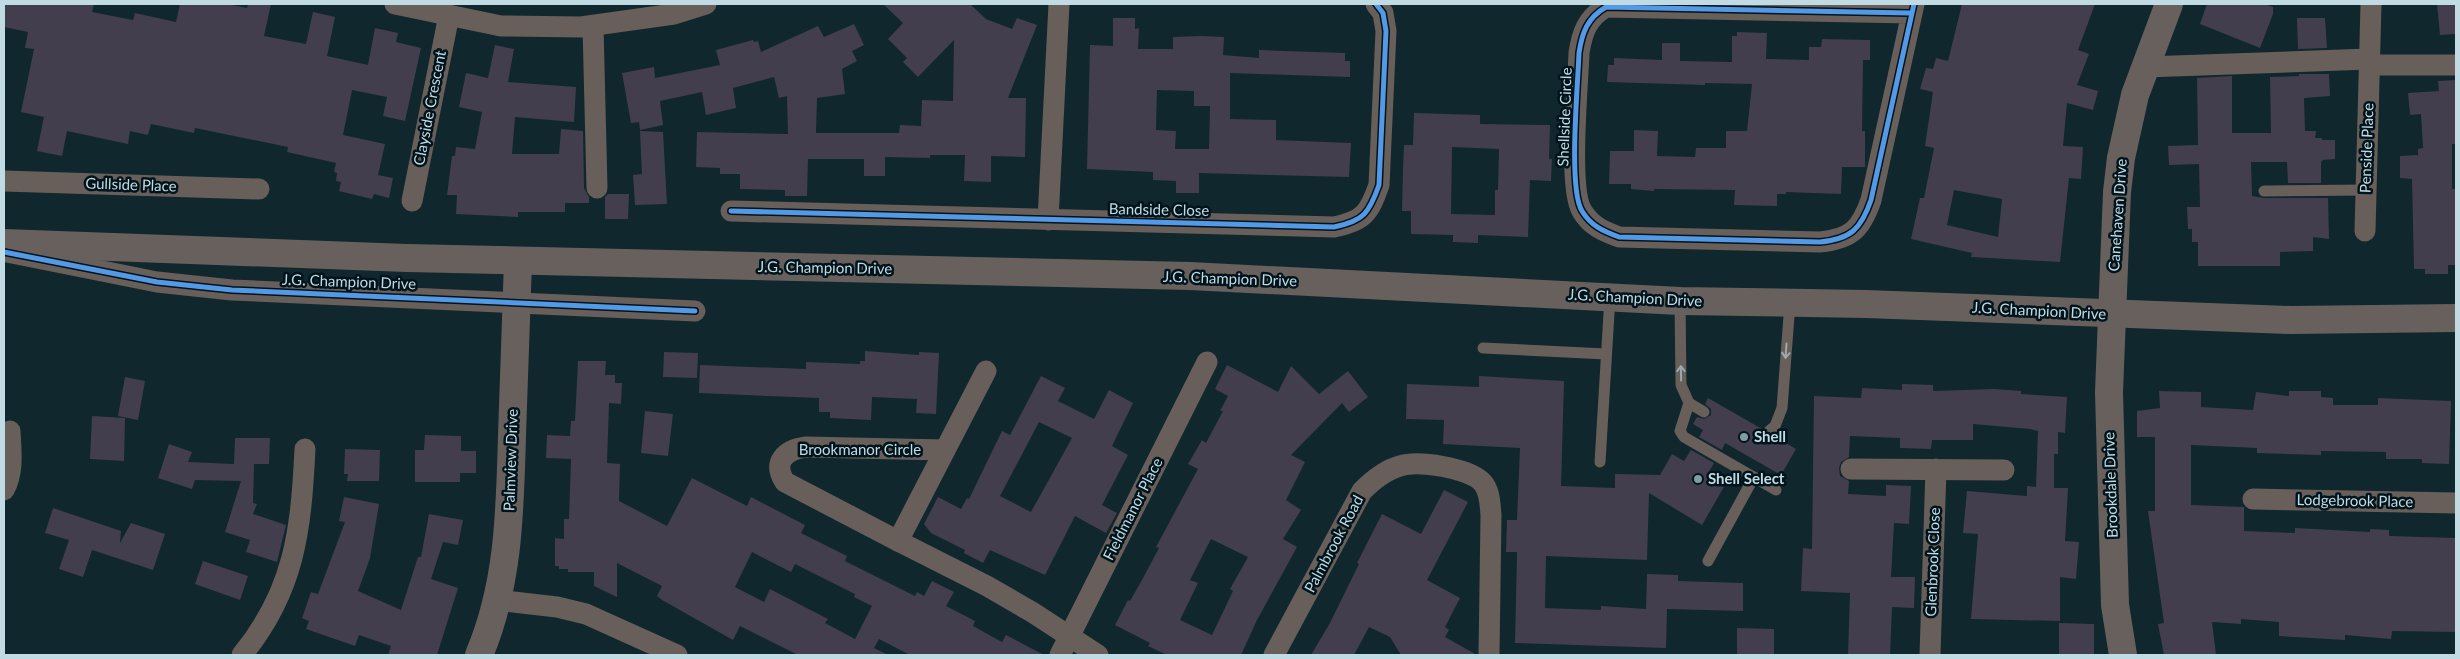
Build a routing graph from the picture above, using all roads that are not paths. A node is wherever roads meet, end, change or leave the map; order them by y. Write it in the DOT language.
graph roads {
  1 [pos="396,4"];
  2 [pos="706,4"];
  3 [pos="1059,4"];
  4 [pos="1376,4"];
  5 [pos="2169,4"];
  6 [pos="2371,4"];
  7 [pos="1912,9"];
  8 [pos="449,15"];
  9 [pos="593,26"];
  10 [pos="2369,62"];
  11 [pos="2456,65"];
  12 [pos="2145,67"];
  13 [pos="4,181"];
  14 [pos="597,188"];
  15 [pos="259,189"];
  16 [pos="2366,190"];
  17 [pos="2264,191"];
  18 [pos="412,201"];
  19 [pos="731,211"];
  20 [pos="1048,220"];
  21 [pos="2365,231"];
  22 [pos="4,243"];
  23 [pos="4,252"];
  24 [pos="518,260"];
  25 [pos="1610,297"];
  26 [pos="1680,301"];
  27 [pos="517,302"];
  28 [pos="1790,303"];
  29 [pos="696,311"];
  30 [pos="2111,314"];
  31 [pos="2456,318"];
  32 [pos="1483,348"];
  33 [pos="1606,354"];
  34 [pos="1207,362"];
  35 [pos="986,371"];
  36 [pos="1689,403"];
  37 [pos="1704,412"];
  38 [pos="1769,431"];
  39 [pos="10,432"];
  40 [pos="305,449"];
  41 [pos="945,450"];
  42 [pos="1600,462"];
  43 [pos="1851,469"];
  44 [pos="1936,469"];
  45 [pos="2004,470"];
  46 [pos="1754,478"];
  47 [pos="4,490"];
  48 [pos="1776,490"];
  49 [pos="2253,499"];
  50 [pos="2456,503"];
  51 [pos="898,541"];
  52 [pos="1708,562"];
  53 [pos="496,600"];
  54 [pos="1064,646"];
  55 [pos="242,655"];
  56 [pos="479,655"];
  57 [pos="677,655"];
  58 [pos="1098,655"];
  59 [pos="1274,655"];
  60 [pos="1489,655"];
  61 [pos="1930,655"];
  62 [pos="2123,655"];
  1 -- 8 [label="street"];
  2 -- 9 [label="street"];
  3 -- 20 [label="street"];
  4 -- 20 [label="street, Bandside Close"];
  5 -- 12 [label="main road, Canehaven Drive"];
  6 -- 10 [label="street, Penside Place"];
  7 -- 7 [label="street, Shellside Circle"];
  8 -- 9 [label="street"];
  8 -- 18 [label="street, Clayside Crescent"];
  9 -- 14 [label="street"];
  10 -- 11 [label="street"];
  10 -- 12 [label="street"];
  10 -- 16 [label="street, Penside Place"];
  12 -- 30 [label="main road, Canehaven Drive"];
  13 -- 15 [label="street, Gullside Place"];
  16 -- 17 [label="lane"];
  16 -- 21 [label="street, Penside Place"];
  19 -- 20 [label="street, Bandside Close"];
  22 -- 24 [label="main road, J.G. Champion Drive"];
  23 -- 27 [label="street, J.G. Champion Drive"];
  24 -- 25 [label="main road, J.G. Champion Drive"];
  24 -- 27 [label="main road, Palmview Drive"];
  25 -- 26 [label="main road, J.G. Champion Drive"];
  25 -- 33 [label="lane"];
  26 -- 28 [label="main road, J.G. Champion Drive"];
  36 -- 26 [label="lane, one-way"];
  27 -- 29 [label="street, J.G. Champion Drive"];
  27 -- 53 [label="main road, Palmview Drive"];
  28 -- 30 [label="main road, J.G. Champion Drive"];
  28 -- 38 [label="lane, one-way"];
  30 -- 31 [label="main road, J.G. Champion Drive"];
  30 -- 62 [label="main road, Brookdale Drive"];
  32 -- 33 [label="lane"];
  33 -- 42 [label="lane"];
  34 -- 54 [label="street, Fieldmanor Place"];
  35 -- 41 [label="street, Brookmanor Circle"];
  36 -- 37 [label="lane"];
  36 -- 46 [label="lane"];
  39 -- 47 [label="street"];
  40 -- 55 [label="street"];
  41 -- 51 [label="street, Brookmanor Circle"];
  41 -- 51 [label="street, Brookmanor Circle"];
  43 -- 44 [label="street"];
  44 -- 45 [label="street"];
  44 -- 61 [label="street, Glenbrook Close"];
  46 -- 48 [label="lane"];
  46 -- 52 [label="lane"];
  49 -- 50 [label="street, Lodgebrook Place"];
  51 -- 54 [label="street, Brookmanor Circle"];
  53 -- 56 [label="main road, Palmview Drive"];
  53 -- 57 [label="street"];
  54 -- 58 [label="street, Brookmanor Circle"];
  59 -- 60 [label="street, Palmbrook Road"];
}
